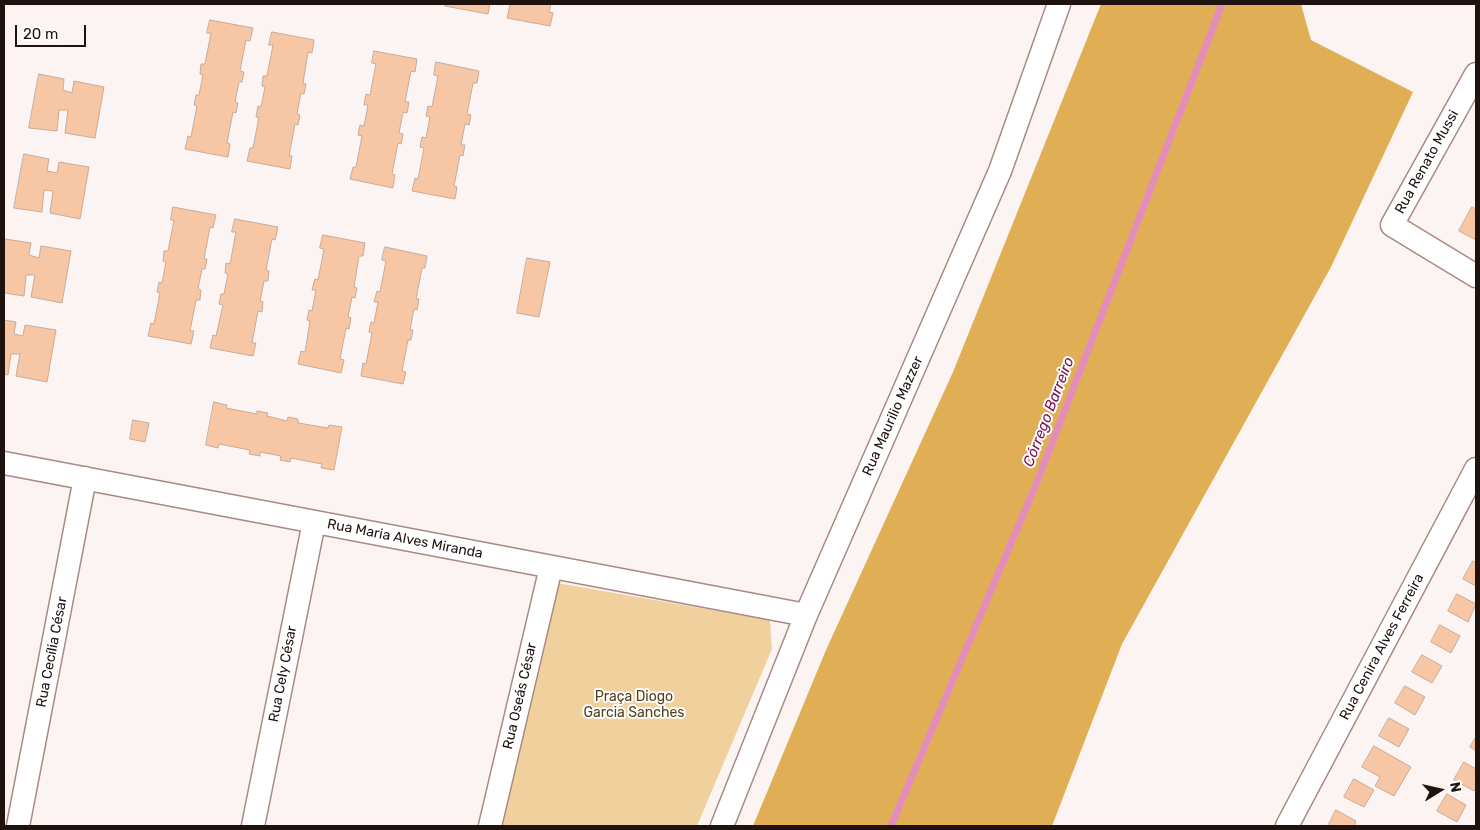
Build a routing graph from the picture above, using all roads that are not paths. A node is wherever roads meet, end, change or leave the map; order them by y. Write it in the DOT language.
graph roads {
  1 [pos="1059,4"];
  2 [pos="1476,74"];
  3 [pos="1476,276"];
  4 [pos="4,463"];
  5 [pos="1476,469"];
  6 [pos="85,478"];
  7 [pos="314,522"];
  8 [pos="551,566"];
  9 [pos="806,615"];
  10 [pos="18,826"];
  11 [pos="253,826"];
  12 [pos="490,826"];
  13 [pos="722,826"];
  14 [pos="1287,826"];
  1 -- 9 [label="street, Rua Maurilio Mazzer"];
  2 -- 3 [label="street, Rua Renato Mussi"];
  4 -- 6 [label="street, Rua Maria Alves Miranda"];
  5 -- 14 [label="street, Rua Cenira Alves Ferreira"];
  6 -- 7 [label="street, Rua Maria Alves Miranda"];
  6 -- 10 [label="street, Rua Cecília César"];
  7 -- 8 [label="street, Rua Maria Alves Miranda"];
  7 -- 11 [label="street, Rua Cely César"];
  8 -- 9 [label="street, Rua Maria Alves Miranda"];
  8 -- 12 [label="street, Rua Oseás César"];
  9 -- 13 [label="street, Rua Maurilio Mazzer"];
}
